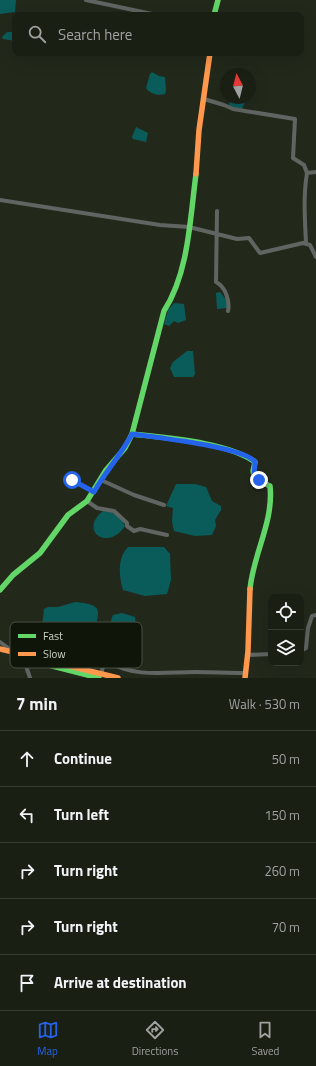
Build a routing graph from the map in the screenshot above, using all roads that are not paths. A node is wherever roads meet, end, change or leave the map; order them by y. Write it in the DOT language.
graph roads {
  1 [pos="86,0"];
  2 [pos="218,0"];
  3 [pos="143,12"];
  4 [pos="215,12"];
  5 [pos="210,56"];
  6 [pos="204,99"];
  7 [pos="316,172"];
  8 [pos="307,173"];
  9 [pos="0,200"];
  10 [pos="217,211"];
  11 [pos="189,227"];
  12 [pos="216,233"];
  13 [pos="306,244"];
  14 [pos="316,257"];
  15 [pos="228,311"];
  16 [pos="132,434"];
  17 [pos="72,480"];
  18 [pos="101,480"];
  19 [pos="94,492"];
  20 [pos="87,501"];
  21 [pos="164,505"];
  22 [pos="167,535"];
  23 [pos="0,590"];
  24 [pos="316,615"];
  25 [pos="0,642"];
  26 [pos="0,649"];
  27 [pos="304,649"];
  28 [pos="10,650"];
  29 [pos="10,652"];
  30 [pos="0,653"];
  31 [pos="10,654"];
  32 [pos="268,654"];
  33 [pos="247,655"];
  34 [pos="26,668"];
  35 [pos="66,668"];
  36 [pos="118,668"];
  37 [pos="245,676"];
  38 [pos="99,677"];
  39 [pos="30,678"];
  40 [pos="118,678"];
  1 -- 3 [label="street"];
  2 -- 4 [label="main road"];
  5 -- 6 [label="main road"];
  6 -- 8 [label="street"];
  6 -- 11 [label="main road"];
  7 -- 8 [label="street"];
  8 -- 13 [label="street"];
  9 -- 11 [label="street"];
  10 -- 12 [label="street"];
  11 -- 12 [label="street"];
  11 -- 16 [label="main road"];
  12 -- 13 [label="street"];
  12 -- 15 [label="street"];
  13 -- 14 [label="street"];
  16 -- 18 [label="main road"];
  16 -- 33 [label="main road"];
  17 -- 19 [label="street"];
  18 -- 19 [label="main road"];
  18 -- 21 [label="street"];
  19 -- 20 [label="main road"];
  20 -- 22 [label="street"];
  20 -- 23 [label="main road"];
  24 -- 27 [label="street"];
  25 -- 28 [label="street"];
  26 -- 29 [label="main road"];
  30 -- 31 [label="main road"];
  32 -- 33 [label="street"];
  33 -- 37 [label="main road"];
  34 -- 39 [label="street"];
  35 -- 38 [label="main road"];
  36 -- 37 [label="street"];
  38 -- 40 [label="main road"];
}
